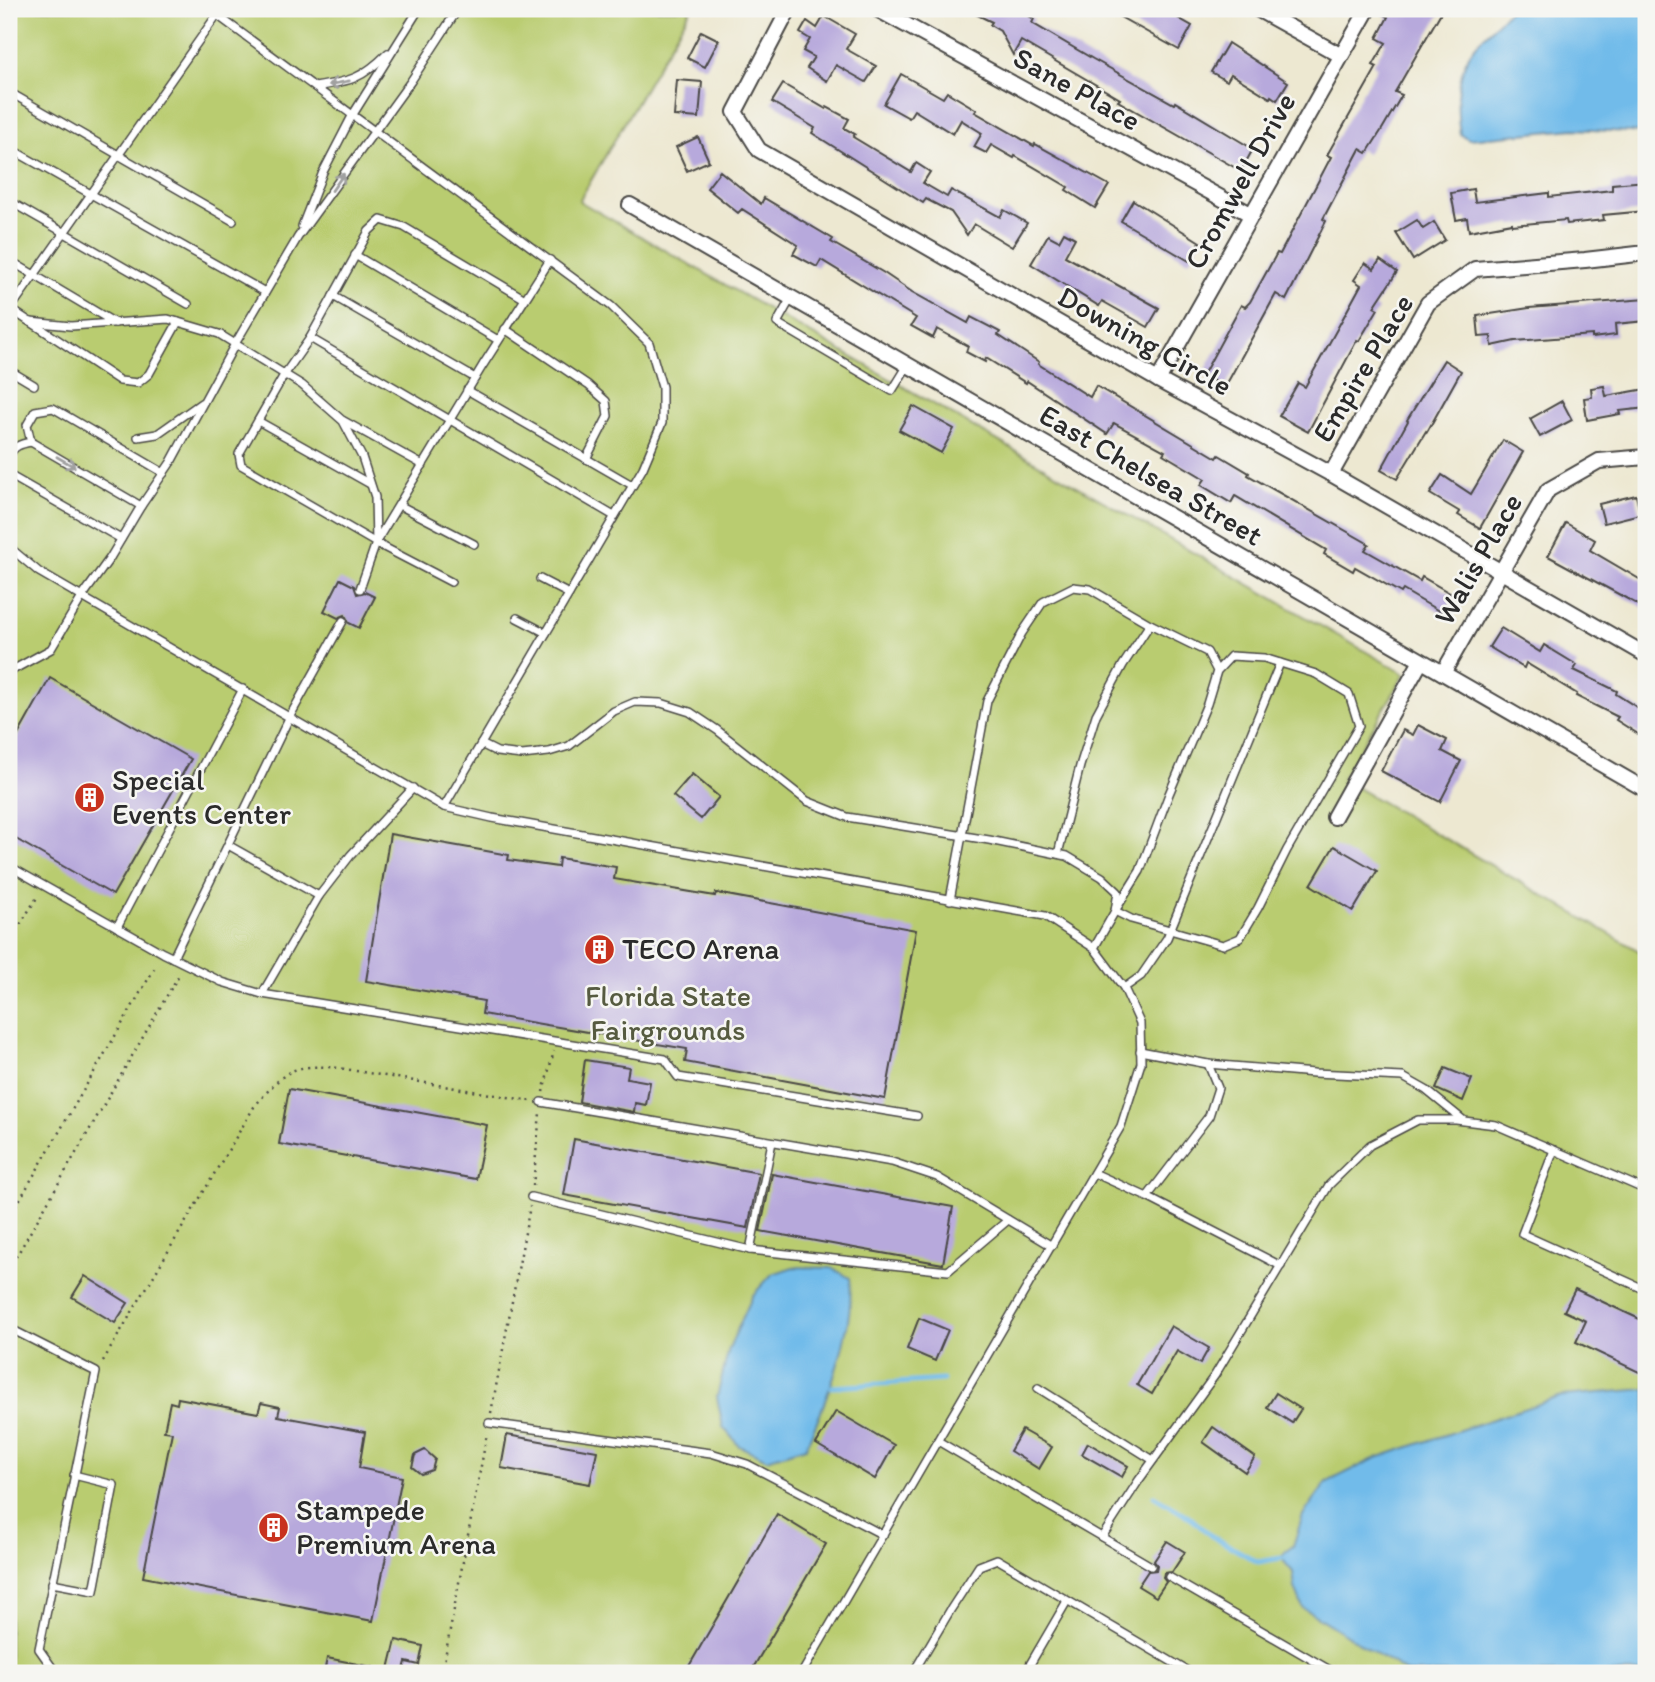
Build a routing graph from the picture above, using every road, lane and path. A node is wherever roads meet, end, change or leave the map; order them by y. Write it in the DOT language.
graph roads {
  1 [pos="209,9"];
  2 [pos="419,9"];
  3 [pos="458,9"];
  4 [pos="789,9"];
  5 [pos="877,9"];
  6 [pos="1257,9"];
  7 [pos="1368,9"];
  8 [pos="219,12"];
  9 [pos="398,43"];
  10 [pos="1340,55"];
  11 [pos="315,87"];
  12 [pos="9,92"];
  13 [pos="352,116"];
  14 [pos="373,130"];
  15 [pos="9,148"];
  16 [pos="118,154"];
  17 [pos="90,193"];
  18 [pos="9,201"];
  19 [pos="630,205"];
  20 [pos="1252,215"];
  21 [pos="233,221"];
  22 [pos="64,231"];
  23 [pos="298,237"];
  24 [pos="1646,253"];
  25 [pos="355,256"];
  26 [pos="9,260"];
  27 [pos="550,260"];
  28 [pos="35,274"];
  29 [pos="265,292"];
  30 [pos="333,296"];
  31 [pos="791,298"];
  32 [pos="525,299"];
  33 [pos="188,304"];
  34 [pos="9,310"];
  35 [pos="30,322"];
  36 [pos="178,322"];
  37 [pos="115,323"];
  38 [pos="505,329"];
  39 [pos="310,338"];
  40 [pos="498,341"];
  41 [pos="235,344"];
  42 [pos="908,365"];
  43 [pos="9,370"];
  44 [pos="284,375"];
  45 [pos="475,378"];
  46 [pos="1158,380"];
  47 [pos="34,385"];
  48 [pos="467,390"];
  49 [pos="204,402"];
  50 [pos="450,420"];
  51 [pos="258,421"];
  52 [pos="343,421"];
  53 [pos="138,437"];
  54 [pos="31,442"];
  55 [pos="9,456"];
  56 [pos="1646,457"];
  57 [pos="586,459"];
  58 [pos="423,464"];
  59 [pos="164,473"];
  60 [pos="1331,474"];
  61 [pos="9,475"];
  62 [pos="370,484"];
  63 [pos="632,485"];
  64 [pos="399,505"];
  65 [pos="141,506"];
  66 [pos="614,516"];
  67 [pos="121,539"];
  68 [pos="376,543"];
  69 [pos="474,544"];
  70 [pos="9,548"];
  71 [pos="1502,572"];
  72 [pos="540,579"];
  73 [pos="450,582"];
  74 [pos="360,589"];
  75 [pos="569,594"];
  76 [pos="82,597"];
  77 [pos="517,618"];
  78 [pos="344,621"];
  79 [pos="1150,624"];
  80 [pos="546,633"];
  81 [pos="1646,655"];
  82 [pos="1421,661"];
  83 [pos="1280,663"];
  84 [pos="1217,671"];
  85 [pos="9,672"];
  86 [pos="1443,673"];
  87 [pos="243,689"];
  88 [pos="290,716"];
  89 [pos="481,744"];
  90 [pos="413,788"];
  91 [pos="1646,790"];
  92 [pos="444,807"];
  93 [pos="1334,817"];
  94 [pos="961,835"];
  95 [pos="228,845"];
  96 [pos="1058,854"];
  97 [pos="9,866"];
  98 [pos="44,887"];
  99 [pos="319,896"];
  100 [pos="950,900"];
  101 [pos="1115,911"];
  102 [pos="117,927"];
  103 [pos="1170,930"];
  104 [pos="9,942"];
  105 [pos="1094,948"];
  106 [pos="163,953"];
  107 [pos="173,958"];
  108 [pos="186,964"];
  109 [pos="1125,988"];
  110 [pos="262,994"];
  111 [pos="557,1041"];
  112 [pos="1140,1051"];
  113 [pos="1209,1064"];
  114 [pos="541,1102"];
  115 [pos="917,1116"];
  116 [pos="1463,1120"];
  117 [pos="772,1142"];
  118 [pos="1554,1150"];
  119 [pos="1094,1173"];
  120 [pos="1646,1190"];
  121 [pos="531,1197"];
  122 [pos="1147,1197"];
  123 [pos="9,1218"];
  124 [pos="1008,1220"];
  125 [pos="1052,1246"];
  126 [pos="750,1250"];
  127 [pos="1281,1266"];
  128 [pos="9,1269"];
  129 [pos="1646,1290"];
  130 [pos="9,1328"];
  131 [pos="96,1372"];
  132 [pos="1038,1388"];
  133 [pos="489,1423"];
  134 [pos="938,1441"];
  135 [pos="1153,1460"];
  136 [pos="74,1475"];
  137 [pos="883,1535"];
  138 [pos="1102,1537"];
  139 [pos="1151,1566"];
  140 [pos="1169,1577"];
  141 [pos="52,1583"];
  142 [pos="1067,1601"];
  143 [pos="1186,1672"];
  144 [pos="1332,1672"];
  145 [pos="57,1673"];
  146 [pos="442,1673"];
  147 [pos="802,1673"];
  148 [pos="913,1673"];
  149 [pos="1025,1673"];
  1 -- 8 [label="lane"];
  2 -- 9 [label="lane"];
  3 -- 14 [label="lane"];
  4 -- 46 [label="street, Downing Circle"];
  5 -- 20 [label="street, Sane Place"];
  6 -- 10 [label="street"];
  7 -- 10 [label="street, Cromwell Drive"];
  8 -- 11 [label="lane"];
  8 -- 16 [label="lane"];
  9 -- 11 [label="lane, one-way"];
  9 -- 13 [label="lane"];
  10 -- 20 [label="street, Cromwell Drive"];
  11 -- 13 [label="lane"];
  12 -- 16 [label="lane"];
  13 -- 14 [label="lane"];
  13 -- 23 [label="lane"];
  23 -- 14 [label="lane, one-way"];
  14 -- 27 [label="lane"];
  15 -- 17 [label="lane"];
  16 -- 17 [label="lane"];
  16 -- 21 [label="lane"];
  17 -- 22 [label="lane"];
  17 -- 29 [label="lane"];
  18 -- 22 [label="lane"];
  19 -- 31 [label="street, East Chelsea Street"];
  20 -- 46 [label="street, Cromwell Drive"];
  22 -- 28 [label="lane"];
  22 -- 33 [label="lane"];
  23 -- 29 [label="lane"];
  24 -- 60 [label="street, Empire Place"];
  25 -- 30 [label="lane"];
  25 -- 32 [label="lane"];
  25 -- 40 [label="lane"];
  26 -- 28 [label="lane"];
  27 -- 32 [label="lane"];
  27 -- 63 [label="lane"];
  28 -- 34 [label="lane"];
  28 -- 37 [label="lane"];
  29 -- 41 [label="lane"];
  30 -- 39 [label="lane"];
  30 -- 45 [label="lane"];
  31 -- 42 [label="street, East Chelsea Street"];
  31 -- 42 [label="lane"];
  32 -- 38 [label="lane"];
  34 -- 35 [label="lane"];
  35 -- 36 [label="lane"];
  35 -- 37 [label="lane"];
  36 -- 37 [label="lane"];
  36 -- 41 [label="lane"];
  38 -- 40 [label="lane"];
  38 -- 57 [label="lane"];
  39 -- 44 [label="lane"];
  39 -- 50 [label="lane"];
  40 -- 45 [label="lane"];
  41 -- 44 [label="lane"];
  41 -- 49 [label="lane"];
  42 -- 82 [label="street, East Chelsea Street"];
  43 -- 47 [label="lane"];
  44 -- 51 [label="lane"];
  44 -- 52 [label="lane"];
  45 -- 48 [label="lane"];
  46 -- 60 [label="street, Downing Circle"];
  48 -- 50 [label="lane"];
  48 -- 57 [label="lane"];
  49 -- 53 [label="lane"];
  49 -- 59 [label="lane"];
  50 -- 58 [label="lane"];
  50 -- 66 [label="lane"];
  51 -- 62 [label="lane"];
  51 -- 68 [label="lane"];
  52 -- 58 [label="lane"];
  52 -- 62 [label="lane"];
  54 -- 55 [label="lane"];
  54 -- 59 [label="lane"];
  54 -- 65 [label="lane, one-way"];
  56 -- 71 [label="street, Walis Place"];
  57 -- 63 [label="lane"];
  58 -- 64 [label="lane"];
  59 -- 65 [label="lane"];
  60 -- 71 [label="street, Downing Circle"];
  61 -- 67 [label="lane"];
  62 -- 68 [label="lane"];
  63 -- 66 [label="lane"];
  64 -- 68 [label="lane"];
  64 -- 69 [label="lane"];
  65 -- 67 [label="lane"];
  66 -- 75 [label="lane"];
  67 -- 76 [label="lane"];
  68 -- 73 [label="lane"];
  68 -- 74 [label="lane"];
  70 -- 76 [label="lane"];
  71 -- 81 [label="street, Downing Circle"];
  71 -- 86 [label="street, Walis Place"];
  72 -- 75 [label="lane"];
  75 -- 80 [label="lane"];
  76 -- 85 [label="lane"];
  76 -- 87 [label="lane"];
  77 -- 80 [label="lane"];
  78 -- 88 [label="lane"];
  79 -- 84 [label="lane"];
  79 -- 94 [label="lane"];
  79 -- 96 [label="lane"];
  80 -- 89 [label="lane"];
  82 -- 86 [label="street, East Chelsea Street"];
  82 -- 93 [label="street"];
  83 -- 84 [label="lane"];
  83 -- 103 [label="lane"];
  83 -- 103 [label="lane"];
  84 -- 101 [label="lane"];
  86 -- 91 [label="street, East Chelsea Street"];
  87 -- 88 [label="lane"];
  87 -- 102 [label="lane"];
  88 -- 90 [label="lane"];
  88 -- 95 [label="lane"];
  89 -- 92 [label="lane"];
  89 -- 94 [label="lane"];
  90 -- 92 [label="lane"];
  90 -- 99 [label="lane"];
  92 -- 100 [label="lane"];
  94 -- 96 [label="lane"];
  94 -- 100 [label="lane"];
  95 -- 99 [label="lane"];
  95 -- 107 [label="lane"];
  96 -- 101 [label="lane"];
  97 -- 98 [label="lane"];
  98 -- 102 [label="lane"];
  98 -- 104 [label="path"];
  99 -- 110 [label="lane"];
  100 -- 105 [label="lane"];
  101 -- 103 [label="lane"];
  101 -- 105 [label="lane"];
  102 -- 106 [label="lane"];
  103 -- 109 [label="lane"];
  105 -- 109 [label="lane"];
  106 -- 107 [label="lane"];
  106 -- 123 [label="path"];
  107 -- 108 [label="lane"];
  108 -- 110 [label="lane"];
  108 -- 128 [label="path"];
  109 -- 112 [label="lane"];
  110 -- 111 [label="lane"];
  111 -- 114 [label="path"];
  111 -- 115 [label="lane"];
  112 -- 113 [label="lane"];
  112 -- 119 [label="lane"];
  113 -- 116 [label="lane"];
  113 -- 122 [label="lane"];
  114 -- 117 [label="lane"];
  114 -- 121 [label="path"];
  114 -- 131 [label="path"];
  116 -- 118 [label="lane"];
  116 -- 127 [label="lane"];
  117 -- 124 [label="lane"];
  117 -- 126 [label="lane"];
  118 -- 120 [label="lane"];
  118 -- 129 [label="lane"];
  119 -- 122 [label="lane"];
  119 -- 125 [label="lane"];
  121 -- 126 [label="lane"];
  121 -- 133 [label="path"];
  122 -- 127 [label="lane"];
  124 -- 125 [label="lane"];
  124 -- 126 [label="lane"];
  125 -- 134 [label="lane"];
  127 -- 135 [label="lane"];
  130 -- 131 [label="lane"];
  131 -- 136 [label="lane"];
  132 -- 135 [label="lane"];
  133 -- 137 [label="lane"];
  133 -- 146 [label="path"];
  134 -- 137 [label="lane"];
  134 -- 138 [label="lane"];
  135 -- 138 [label="lane"];
  136 -- 141 [label="lane"];
  136 -- 141 [label="lane"];
  137 -- 147 [label="lane"];
  138 -- 139 [label="lane"];
  140 -- 144 [label="lane"];
  141 -- 145 [label="lane"];
  142 -- 143 [label="lane"];
  142 -- 148 [label="lane"];
  142 -- 149 [label="lane"];
}
